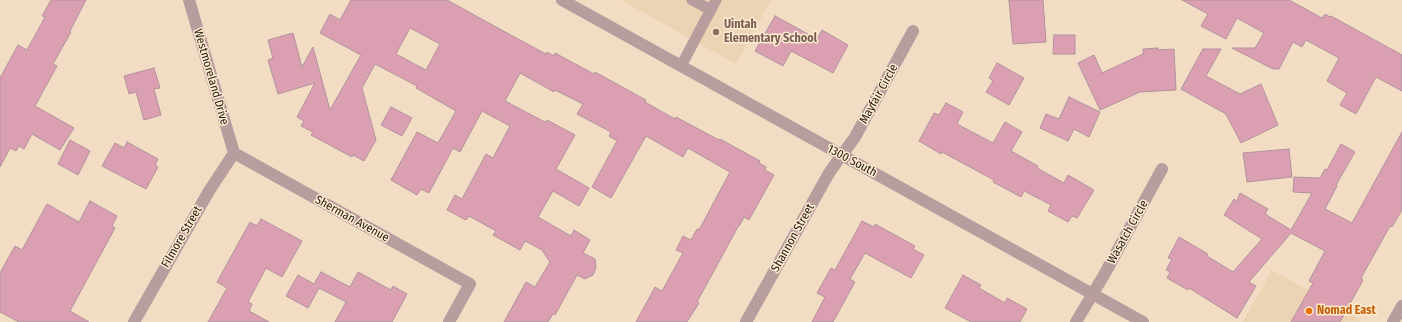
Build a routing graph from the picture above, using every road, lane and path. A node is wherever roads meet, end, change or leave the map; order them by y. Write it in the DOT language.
graph roads {
  1 [pos="189,0"];
  2 [pos="562,0"];
  3 [pos="692,0"];
  4 [pos="716,0"];
  5 [pos="711,10"];
  6 [pos="913,31"];
  7 [pos="681,66"];
  8 [pos="234,153"];
  9 [pos="842,155"];
  10 [pos="1162,169"];
  11 [pos="1092,294"];
  12 [pos="134,322"];
  13 [pos="449,322"];
  14 [pos="746,322"];
  15 [pos="1076,322"];
  16 [pos="1143,322"];
  1 -- 8 [label="street, Westmoreland Drive"];
  2 -- 7 [label="street, 1300 South"];
  3 -- 5 [label="lane"];
  4 -- 5 [label="lane"];
  5 -- 7 [label="lane"];
  6 -- 9 [label="street, Mayfair Circle"];
  7 -- 9 [label="street, 1300 South"];
  8 -- 12 [label="street, Filmore Street"];
  8 -- 13 [label="street, Sherman Avenue"];
  9 -- 11 [label="street, 1300 South"];
  9 -- 14 [label="street, Shannon Street"];
  10 -- 11 [label="street, Wasatch Circle"];
  11 -- 15 [label="street, Wasatch Circle"];
  11 -- 16 [label="street, 1300 South"];
}
